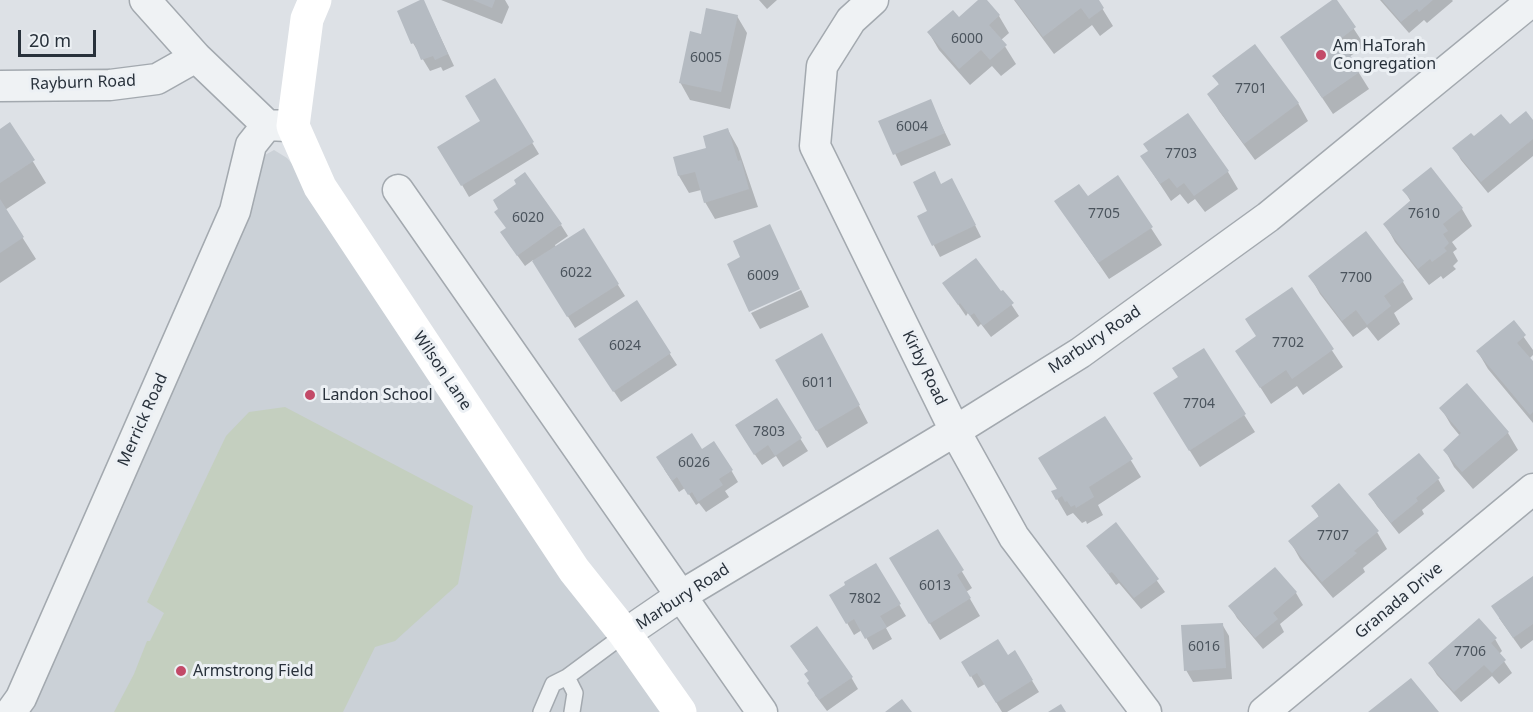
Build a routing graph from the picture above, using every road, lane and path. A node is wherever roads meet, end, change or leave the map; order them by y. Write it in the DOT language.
graph roads {
  1 [pos="145,0"];
  2 [pos="315,0"];
  3 [pos="873,0"];
  4 [pos="1533,0"];
  5 [pos="196,57"];
  6 [pos="0,86"];
  7 [pos="280,126"];
  8 [pos="398,190"];
  9 [pos="955,431"];
  10 [pos="1533,489"];
  11 [pos="682,595"];
  12 [pos="625,634"];
  13 [pos="567,677"];
  14 [pos="11,703"];
  15 [pos="541,712"];
  16 [pos="572,712"];
  17 [pos="680,712"];
  18 [pos="762,712"];
  19 [pos="1146,712"];
  20 [pos="1264,712"];
  1 -- 5 [label="street"];
  2 -- 7 [label="main road"];
  3 -- 9 [label="street, Kirby Road"];
  4 -- 9 [label="street, Marbury Road"];
  5 -- 6 [label="street, Rayburn Road"];
  5 -- 7 [label="street"];
  7 -- 12 [label="main road, Wilson Lane"];
  7 -- 14 [label="street, Merrick Road"];
  8 -- 11 [label="street"];
  9 -- 11 [label="street, Marbury Road"];
  9 -- 19 [label="street, Kirby Road"];
  10 -- 20 [label="street, Granada Drive"];
  11 -- 12 [label="street, Marbury Road"];
  11 -- 18 [label="street"];
  12 -- 13 [label="lane"];
  12 -- 17 [label="main road, Wilson Lane"];
  13 -- 15 [label="lane"];
  13 -- 16 [label="lane"];
}
